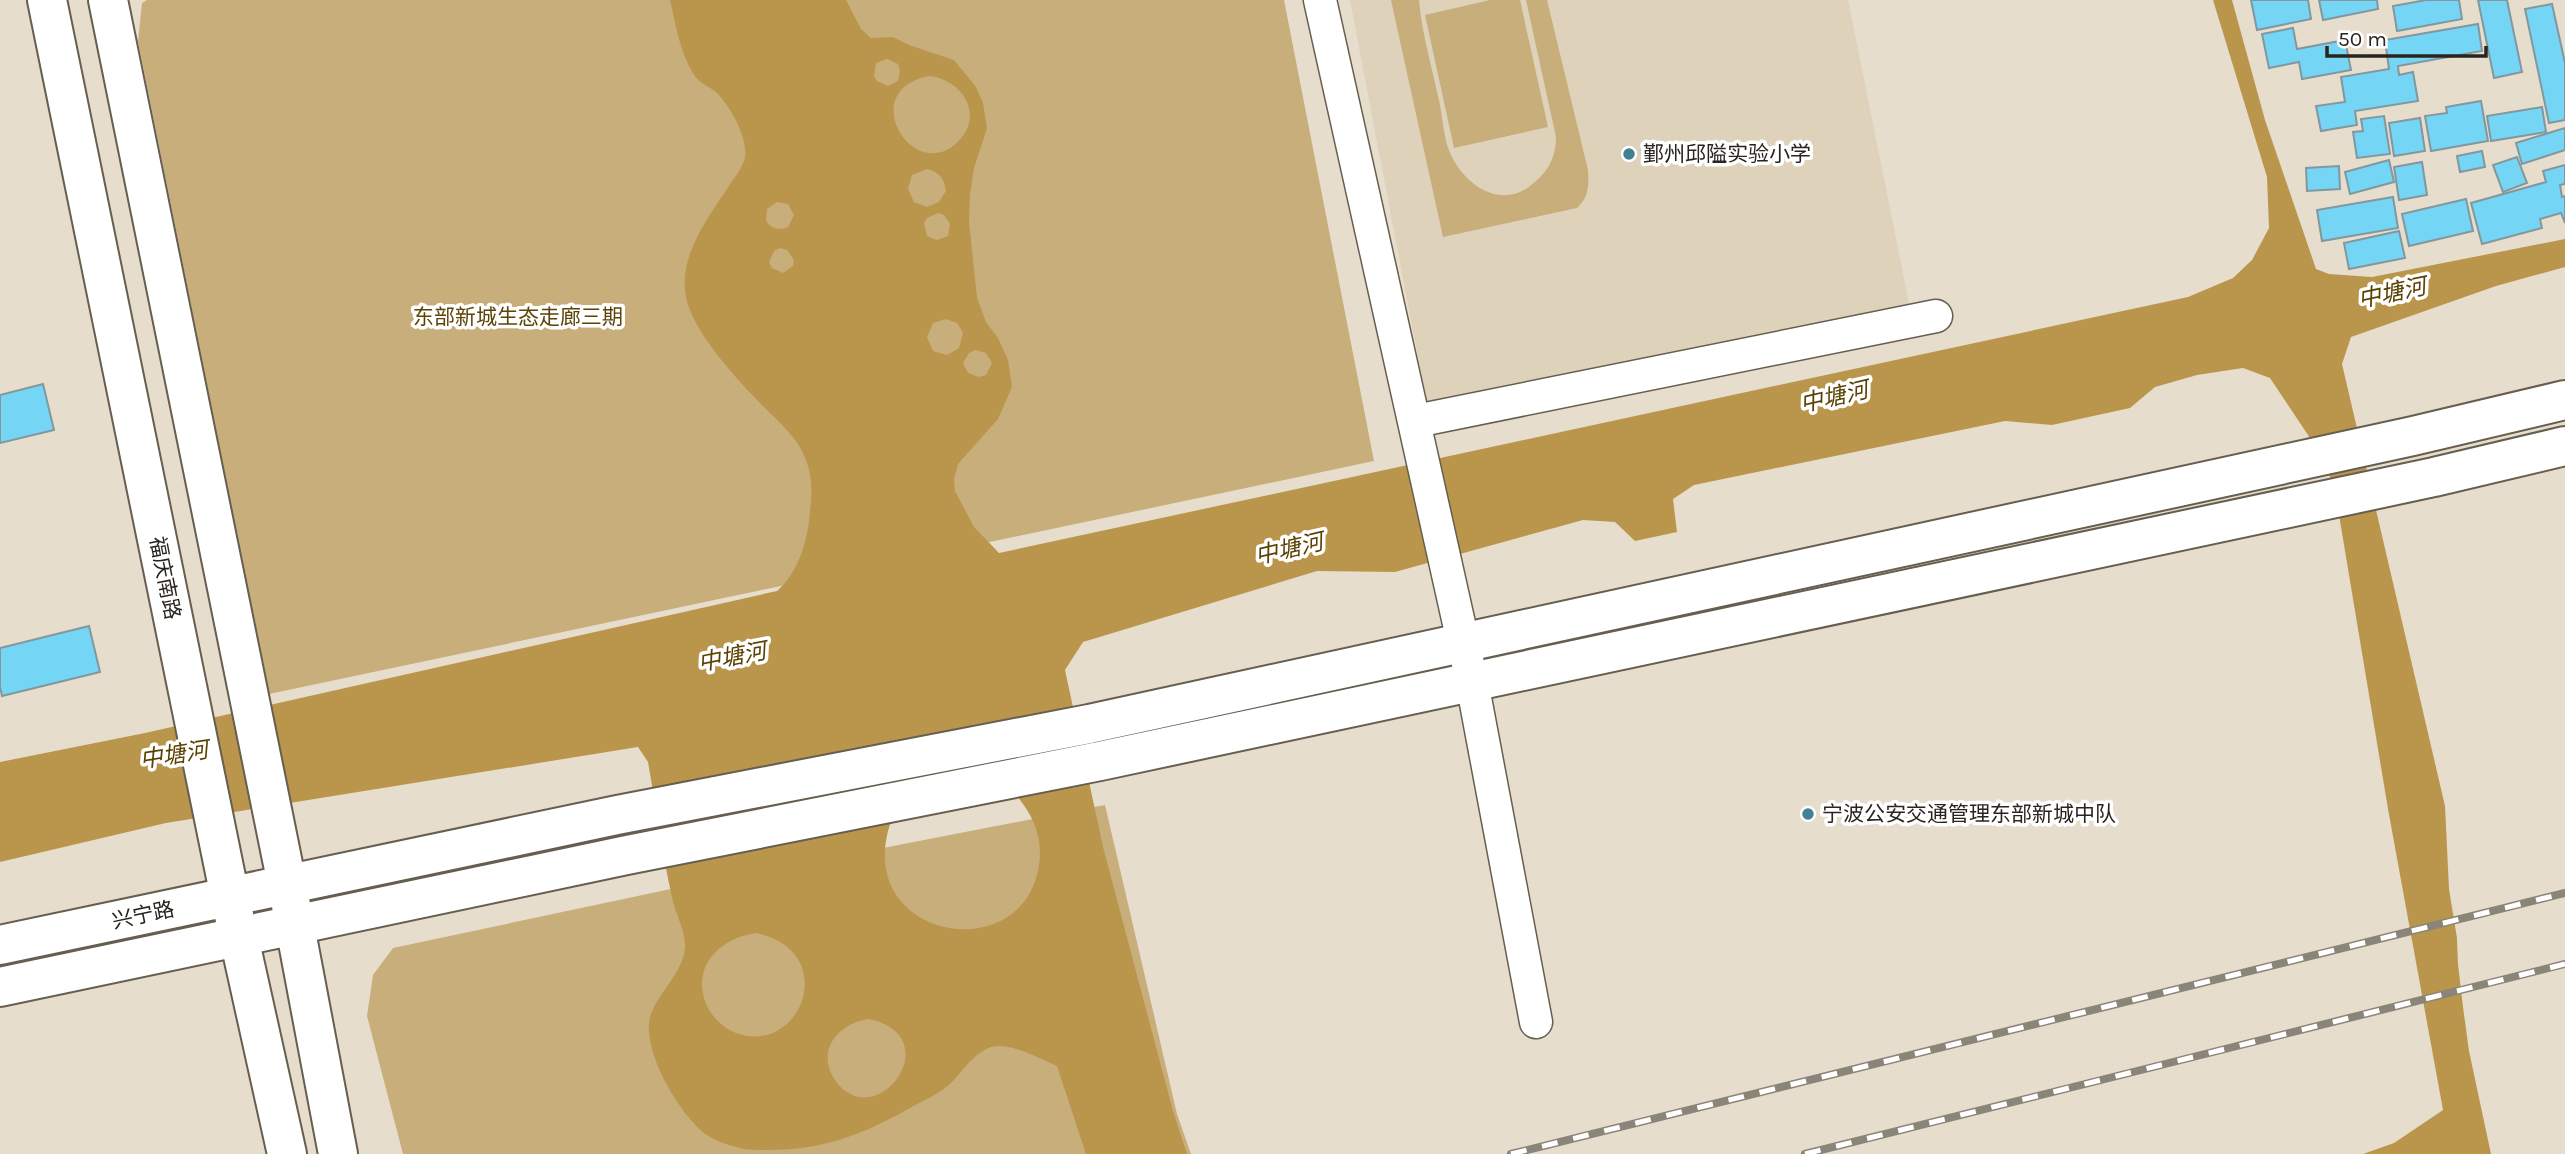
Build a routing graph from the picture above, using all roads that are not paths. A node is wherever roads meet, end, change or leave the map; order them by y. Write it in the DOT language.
graph roads {
  1 [pos="47,0"];
  2 [pos="108,0"];
  3 [pos="1320,0"];
  4 [pos="1936,316"];
  5 [pos="2565,400"];
  6 [pos="1416,425"];
  7 [pos="2565,446"];
  8 [pos="1464,643"];
  9 [pos="1472,682"];
  10 [pos="287,884"];
  11 [pos="230,897"];
  12 [pos="295,927"];
  13 [pos="239,939"];
  14 [pos="0,945"];
  15 [pos="0,987"];
  16 [pos="1536,1022"];
  17 [pos="287,1154"];
  18 [pos="338,1154"];
  1 -- 11 [label="main road, 福庆南路"];
  2 -- 10 [label="main road"];
  3 -- 6 [label="street"];
  4 -- 6 [label="street"];
  5 -- 8 [label="main road, 兴宁路"];
  6 -- 8 [label="street"];
  7 -- 9 [label="main road"];
  8 -- 9 [label="street"];
  8 -- 10 [label="main road, 兴宁路"];
  9 -- 12 [label="main road"];
  9 -- 16 [label="street"];
  10 -- 11 [label="main road, 兴宁路"];
  10 -- 12 [label="main road"];
  11 -- 13 [label="main road, 福庆南路"];
  11 -- 14 [label="main road, 兴宁路"];
  12 -- 13 [label="main road"];
  12 -- 18 [label="main road"];
  13 -- 15 [label="main road"];
  13 -- 17 [label="main road, 福庆南路"];
}
